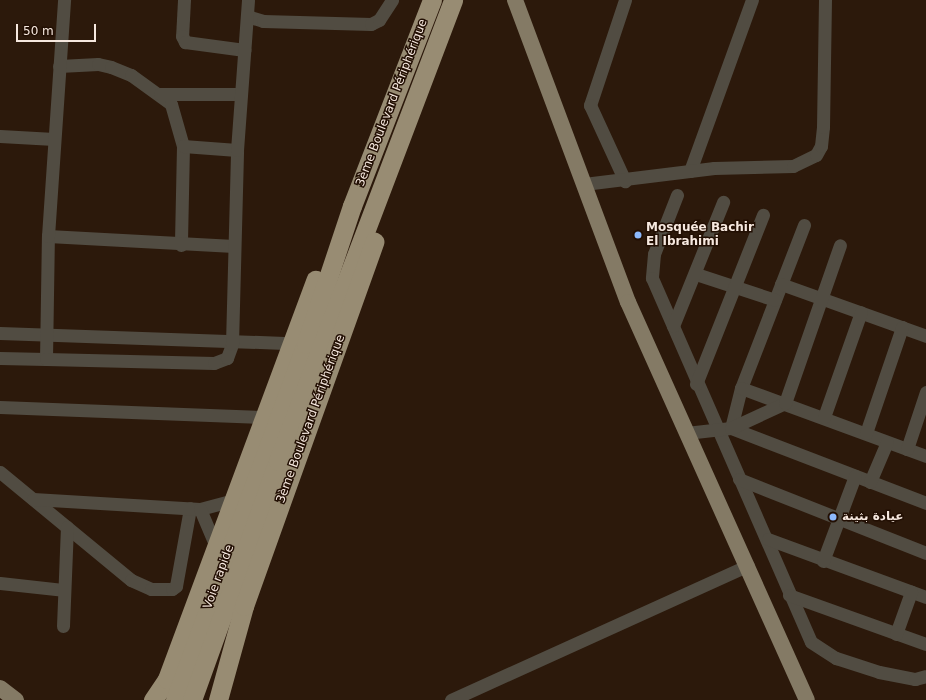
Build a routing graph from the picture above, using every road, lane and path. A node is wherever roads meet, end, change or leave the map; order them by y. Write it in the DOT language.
graph roads {
  1 [pos="64,0"];
  2 [pos="184,0"];
  3 [pos="248,0"];
  4 [pos="392,0"];
  5 [pos="432,0"];
  6 [pos="453,0"];
  7 [pos="515,0"];
  8 [pos="625,0"];
  9 [pos="752,0"];
  10 [pos="824,0"];
  11 [pos="247,16"];
  12 [pos="244,50"];
  13 [pos="59,66"];
  14 [pos="160,94"];
  15 [pos="241,94"];
  16 [pos="0,136"];
  17 [pos="400,136"];
  18 [pos="54,139"];
  19 [pos="183,146"];
  20 [pos="236,150"];
  21 [pos="690,171"];
  22 [pos="626,182"];
  23 [pos="584,184"];
  24 [pos="677,195"];
  25 [pos="722,202"];
  26 [pos="352,206"];
  27 [pos="763,215"];
  28 [pos="804,225"];
  29 [pos="48,236"];
  30 [pos="181,245"];
  31 [pos="840,245"];
  32 [pos="234,246"];
  33 [pos="696,274"];
  34 [pos="781,284"];
  35 [pos="734,287"];
  36 [pos="822,298"];
  37 [pos="775,300"];
  38 [pos="861,312"];
  39 [pos="673,326"];
  40 [pos="902,327"];
  41 [pos="0,333"];
  42 [pos="46,335"];
  43 [pos="926,336"];
  44 [pos="291,343"];
  45 [pos="232,344"];
  46 [pos="0,358"];
  47 [pos="46,359"];
  48 [pos="696,384"];
  49 [pos="741,388"];
  50 [pos="926,392"];
  51 [pos="785,403"];
  52 [pos="0,407"];
  53 [pos="262,417"];
  54 [pos="824,417"];
  55 [pos="725,429"];
  56 [pos="686,433"];
  57 [pos="866,433"];
  58 [pos="887,442"];
  59 [pos="907,449"];
  60 [pos="926,456"];
  61 [pos="270,458"];
  62 [pos="0,472"];
  63 [pos="855,476"];
  64 [pos="739,479"];
  65 [pos="870,482"];
  66 [pos="33,499"];
  67 [pos="234,500"];
  68 [pos="926,502"];
  69 [pos="195,509"];
  70 [pos="840,519"];
  71 [pos="67,527"];
  72 [pos="768,539"];
  73 [pos="215,544"];
  74 [pos="926,553"];
  75 [pos="823,561"];
  76 [pos="748,565"];
  77 [pos="0,583"];
  78 [pos="62,590"];
  79 [pos="911,592"];
  80 [pos="789,595"];
  81 [pos="926,597"];
  82 [pos="63,626"];
  83 [pos="896,634"];
  84 [pos="926,644"];
  85 [pos="926,676"];
  86 [pos="0,688"];
  87 [pos="16,700"];
  88 [pos="152,700"];
  89 [pos="175,700"];
  90 [pos="192,700"];
  91 [pos="218,700"];
  92 [pos="451,700"];
  93 [pos="807,700"];
  1 -- 13 [label="street"];
  2 -- 12 [label="street"];
  3 -- 11 [label="street"];
  4 -- 11 [label="street"];
  5 -- 26 [label="highway, 3ème Boulevard Périphérique"];
  6 -- 17 [label="highway, 3ème Boulevard Périphérique"];
  7 -- 23 [label="main road"];
  8 -- 22 [label="street"];
  9 -- 21 [label="street"];
  10 -- 21 [label="street"];
  11 -- 12 [label="street"];
  12 -- 15 [label="street"];
  13 -- 14 [label="street"];
  13 -- 18 [label="street"];
  14 -- 15 [label="street"];
  14 -- 19 [label="street"];
  15 -- 20 [label="street"];
  16 -- 18 [label="street"];
  17 -- 61 [label="highway, 3ème Boulevard Périphérique"];
  17 -- 91 [label="highway, 3ème Boulevard Périphérique"];
  18 -- 29 [label="street"];
  19 -- 20 [label="street"];
  19 -- 30 [label="street"];
  20 -- 32 [label="street"];
  21 -- 22 [label="street"];
  22 -- 23 [label="street"];
  23 -- 56 [label="main road"];
  24 -- 39 [label="street"];
  25 -- 33 [label="street"];
  26 -- 44 [label="highway, 3ème Boulevard Périphérique"];
  26 -- 61 [label="highway, 3ème Boulevard Périphérique"];
  27 -- 35 [label="street"];
  28 -- 34 [label="street"];
  29 -- 30 [label="street"];
  29 -- 42 [label="street"];
  30 -- 32 [label="street"];
  31 -- 36 [label="street"];
  32 -- 45 [label="street"];
  33 -- 35 [label="street"];
  33 -- 39 [label="street"];
  34 -- 36 [label="street"];
  34 -- 37 [label="street"];
  35 -- 37 [label="street"];
  35 -- 48 [label="street"];
  36 -- 38 [label="street"];
  36 -- 51 [label="street"];
  37 -- 49 [label="street"];
  38 -- 40 [label="street"];
  38 -- 54 [label="street"];
  39 -- 48 [label="street"];
  40 -- 43 [label="street"];
  40 -- 57 [label="street"];
  41 -- 42 [label="street"];
  42 -- 45 [label="street"];
  42 -- 47 [label="street"];
  44 -- 45 [label="street"];
  44 -- 53 [label="highway, 3ème Boulevard Périphérique"];
  45 -- 47 [label="street"];
  46 -- 47 [label="street"];
  48 -- 55 [label="street"];
  49 -- 51 [label="street"];
  49 -- 55 [label="street"];
  50 -- 59 [label="street"];
  51 -- 54 [label="street"];
  51 -- 55 [label="street"];
  52 -- 53 [label="street"];
  53 -- 67 [label="highway, 3ème Boulevard Périphérique"];
  54 -- 57 [label="street"];
  55 -- 56 [label="street"];
  55 -- 63 [label="street"];
  55 -- 64 [label="street"];
  56 -- 76 [label="main road"];
  57 -- 58 [label="street"];
  58 -- 59 [label="street"];
  58 -- 65 [label="street"];
  59 -- 60 [label="street"];
  61 -- 89 [label="highway, Voie rapide"];
  61 -- 90 [label="highway, Voie rapide"];
  62 -- 66 [label="street"];
  63 -- 65 [label="street"];
  63 -- 70 [label="street"];
  64 -- 70 [label="street"];
  64 -- 72 [label="street"];
  65 -- 68 [label="street"];
  66 -- 69 [label="street"];
  66 -- 71 [label="street"];
  67 -- 69 [label="street"];
  67 -- 73 [label="highway, 3ème Boulevard Périphérique"];
  69 -- 71 [label="street"];
  69 -- 73 [label="street"];
  70 -- 74 [label="street"];
  70 -- 75 [label="street"];
  71 -- 78 [label="street"];
  72 -- 75 [label="street"];
  72 -- 80 [label="street"];
  73 -- 88 [label="highway, 3ème Boulevard Périphérique"];
  75 -- 79 [label="street"];
  76 -- 92 [label="street"];
  76 -- 93 [label="main road"];
  77 -- 78 [label="street"];
  78 -- 82 [label="street"];
  79 -- 81 [label="street"];
  79 -- 83 [label="street"];
  80 -- 83 [label="street"];
  80 -- 85 [label="street"];
  83 -- 84 [label="street"];
  86 -- 87 [label="main road"];
}
